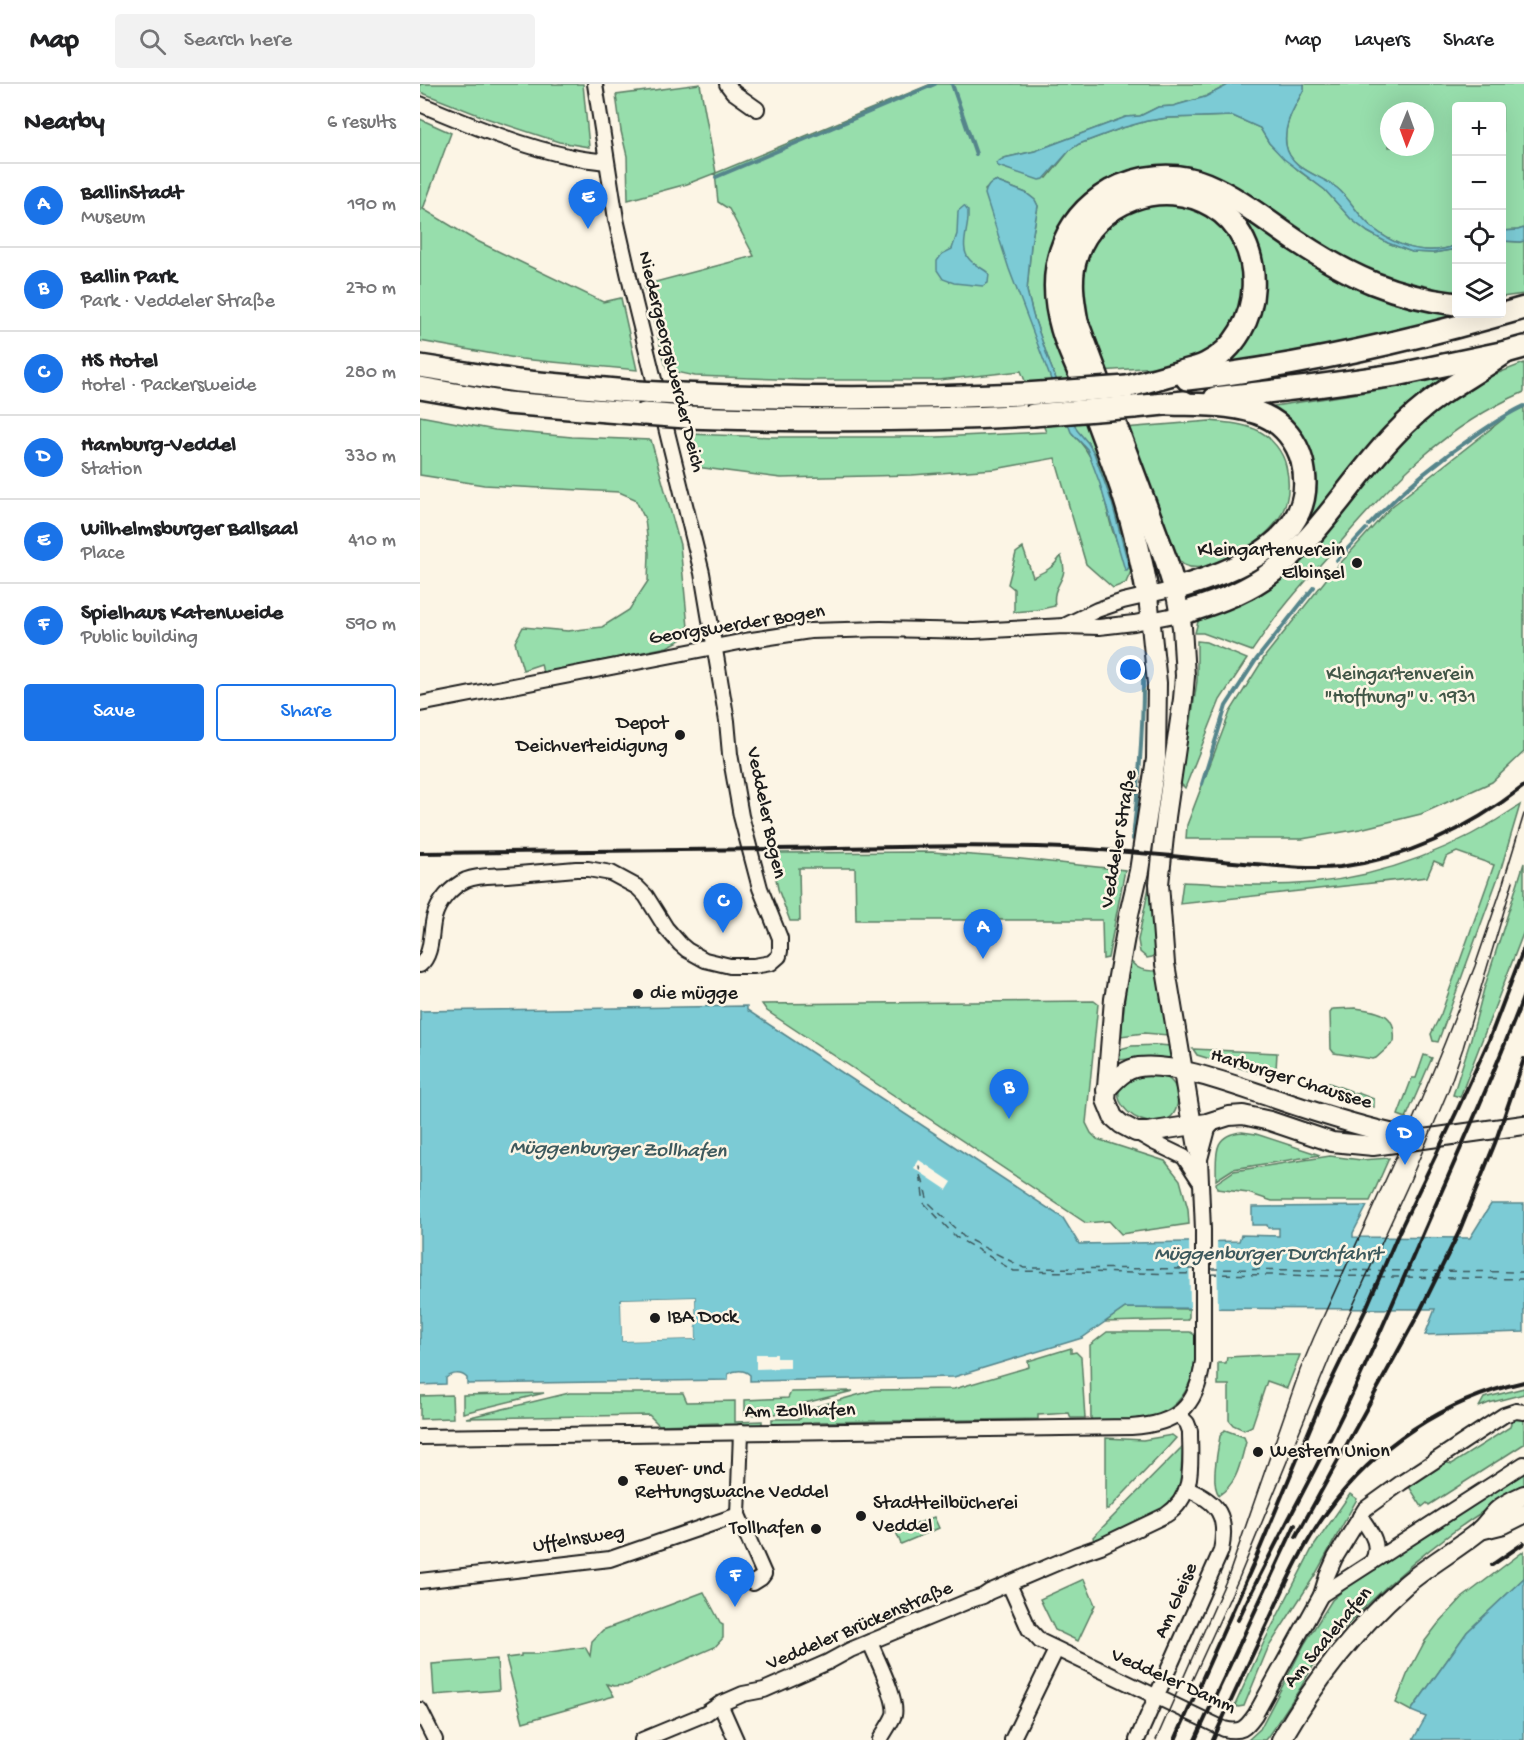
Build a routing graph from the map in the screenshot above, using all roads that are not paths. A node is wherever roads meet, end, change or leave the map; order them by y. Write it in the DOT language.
graph roads {
  1 [pos="595,84"];
  2 [pos="727,84"];
  3 [pos="420,104"];
  4 [pos="757,109"];
  5 [pos="606,162"];
  6 [pos="1452,303"];
  7 [pos="1506,306"];
  8 [pos="1524,308"];
  9 [pos="1515,350"];
  10 [pos="420,366"];
  11 [pos="1127,387"];
  12 [pos="420,388"];
  13 [pos="1170,404"];
  14 [pos="1175,589"];
  15 [pos="1148,596"];
  16 [pos="1180,614"];
  17 [pos="1151,620"];
  18 [pos="1064,626"];
  19 [pos="714,647"];
  20 [pos="420,704"];
  21 [pos="420,965"];
  22 [pos="1182,1071"];
  23 [pos="1106,1090"];
  24 [pos="1215,1121"];
  25 [pos="1192,1125"];
  26 [pos="1524,1125"];
  27 [pos="1136,1132"];
  28 [pos="1422,1139"];
  29 [pos="1200,1159"];
  30 [pos="1201,1183"];
  31 [pos="1524,1412"];
  32 [pos="1178,1414"];
  33 [pos="741,1432"];
  34 [pos="420,1437"];
  35 [pos="1524,1464"];
  36 [pos="1187,1489"];
  37 [pos="1524,1495"];
  38 [pos="1524,1514"];
  39 [pos="738,1515"];
  40 [pos="1360,1515"];
  41 [pos="1480,1530"];
  42 [pos="1372,1562"];
  43 [pos="420,1581"];
  44 [pos="753,1583"];
  45 [pos="1009,1584"];
  46 [pos="1321,1595"];
  47 [pos="870,1642"];
  48 [pos="1056,1650"];
  49 [pos="1156,1698"];
  50 [pos="720,1704"];
  51 [pos="420,1710"];
  52 [pos="435,1740"];
  53 [pos="642,1740"];
  54 [pos="736,1740"];
  55 [pos="880,1740"];
  56 [pos="1012,1740"];
  57 [pos="1137,1740"];
  58 [pos="1281,1740"];
  1 -- 5 [label="street, Niedergeorgswerder Deich"];
  2 -- 4 [label="street"];
  3 -- 5 [label="street"];
  5 -- 19 [label="street, Niedergeorgswerder Deich"];
  6 -- 15 [label="highway"];
  7 -- 8 [label="highway"];
  8 -- 11 [label="highway"];
  9 -- 13 [label="highway"];
  9 -- 16 [label="highway"];
  10 -- 11 [label="highway, bridge"];
  11 -- 14 [label="highway"];
  12 -- 13 [label="highway, bridge"];
  13 -- 14 [label="highway"];
  14 -- 15 [label="street, Georgswerder Bogen"];
  14 -- 16 [label="main road, Veddeler Straße"];
  15 -- 17 [label="main road, Veddeler Straße"];
  15 -- 18 [label="street, Georgswerder Bogen"];
  16 -- 17 [label="street, Georgswerder Bogen"];
  16 -- 22 [label="main road, Veddeler Straße"];
  17 -- 18 [label="street, Georgswerder Bogen"];
  17 -- 23 [label="main road, Veddeler Straße"];
  18 -- 19 [label="street, Georgswerder Bogen"];
  19 -- 20 [label="street, Georgswerder Bogen"];
  19 -- 21 [label="street, Veddeler Bogen"];
  22 -- 23 [label="main road"];
  22 -- 25 [label="main road, Veddeler Straße"];
  22 -- 28 [label="main road, Harburger Chaussee"];
  23 -- 27 [label="main road, Veddeler Straße"];
  24 -- 25 [label="main road, Harburger Chaussee"];
  24 -- 28 [label="main road, Harburger Chaussee"];
  24 -- 29 [label="street"];
  25 -- 27 [label="main road"];
  25 -- 29 [label="street, Veddeler Straße"];
  26 -- 28 [label="main road, Harburger Chaussee"];
  27 -- 30 [label="street"];
  29 -- 30 [label="street, Veddeler Straße"];
  30 -- 32 [label="street, Veddeler Straße"];
  31 -- 40 [label="street, Veddeler Damm"];
  32 -- 33 [label="street, Am Zollhafen"];
  32 -- 36 [label="street"];
  33 -- 34 [label="street, Am Zollhafen"];
  33 -- 39 [label="street"];
  35 -- 42 [label="street, Veddeler Damm"];
  36 -- 45 [label="street, Veddeler Brückenstraße"];
  36 -- 49 [label="street, Am Gleise"];
  37 -- 41 [label="main road, Am Saalehafen"];
  38 -- 41 [label="main road, Am Saalehafen"];
  39 -- 43 [label="street, Uffelnsweg"];
  39 -- 44 [label="street"];
  40 -- 42 [label="street"];
  40 -- 46 [label="street, Veddeler Damm"];
  41 -- 58 [label="main road, Am Saalehafen"];
  42 -- 46 [label="street, Veddeler Damm"];
  45 -- 47 [label="street, Veddeler Brückenstraße"];
  45 -- 48 [label="street, Veddeler Damm"];
  46 -- 49 [label="street, Veddeler Damm"];
  47 -- 50 [label="street, Veddeler Brückenstraße"];
  47 -- 55 [label="street"];
  48 -- 49 [label="street, Veddeler Damm"];
  48 -- 56 [label="street"];
  49 -- 57 [label="street, Am Gleise"];
  50 -- 53 [label="street, Veddeler Brückenstraße"];
  50 -- 54 [label="street"];
  51 -- 52 [label="street"];
}
